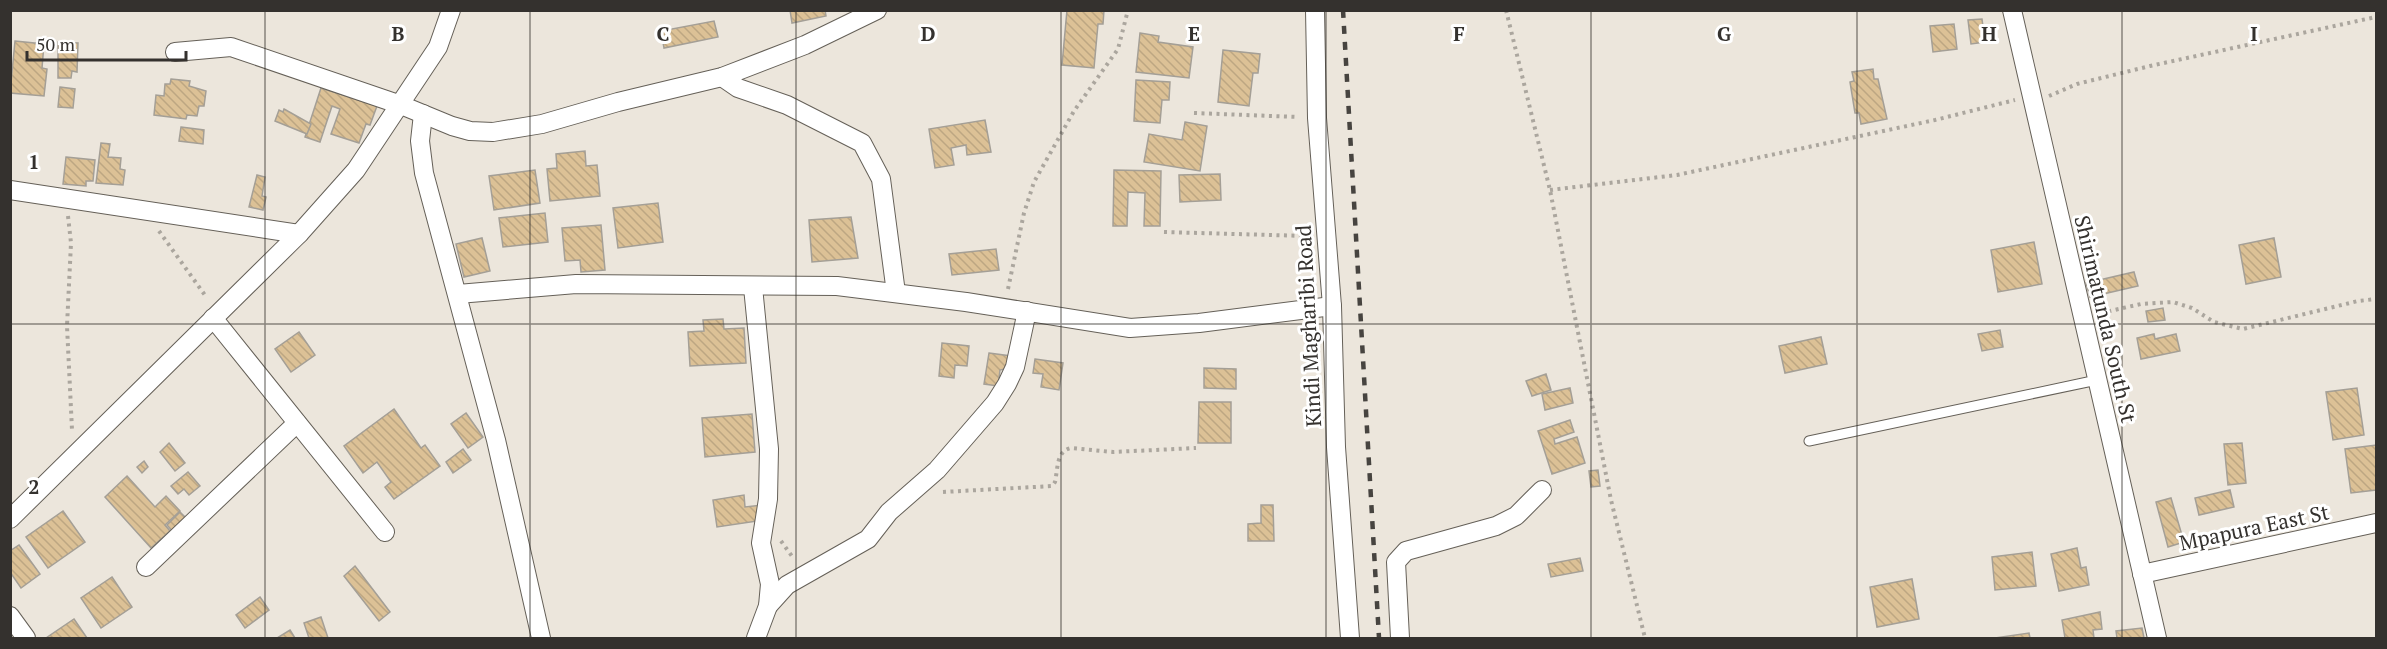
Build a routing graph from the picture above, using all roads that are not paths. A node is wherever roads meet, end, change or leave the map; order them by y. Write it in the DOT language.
graph roads {
  1 [pos="452,10"];
  2 [pos="877,10"];
  3 [pos="1316,10"];
  4 [pos="2012,10"];
  5 [pos="175,52"];
  6 [pos="722,76"];
  7 [pos="401,105"];
  8 [pos="423,114"];
  9 [pos="10,190"];
  10 [pos="299,234"];
  11 [pos="753,287"];
  12 [pos="896,293"];
  13 [pos="458,294"];
  14 [pos="1332,306"];
  15 [pos="1027,311"];
  16 [pos="215,316"];
  17 [pos="2097,380"];
  18 [pos="297,423"];
  19 [pos="1809,441"];
  20 [pos="1542,490"];
  21 [pos="10,519"];
  22 [pos="2376,523"];
  23 [pos="385,532"];
  24 [pos="146,567"];
  25 [pos="2142,574"];
  26 [pos="768,606"];
  27 [pos="10,616"];
  28 [pos="26,639"];
  29 [pos="541,639"];
  30 [pos="756,639"];
  31 [pos="1350,639"];
  32 [pos="1400,639"];
  33 [pos="2157,639"];
  1 -- 7 [label="street"];
  2 -- 6 [label="street"];
  3 -- 14 [label="street, Kindi Magharibi Road"];
  4 -- 17 [label="street, Shirimatunda South St"];
  5 -- 7 [label="street"];
  6 -- 8 [label="street"];
  6 -- 12 [label="street"];
  7 -- 8 [label="street"];
  7 -- 10 [label="street"];
  8 -- 13 [label="street"];
  9 -- 10 [label="street"];
  10 -- 16 [label="street"];
  11 -- 12 [label="street"];
  11 -- 13 [label="street"];
  11 -- 26 [label="street"];
  12 -- 15 [label="street"];
  13 -- 29 [label="street"];
  14 -- 15 [label="street"];
  14 -- 31 [label="street, Kindi Magharibi Road"];
  15 -- 26 [label="street"];
  16 -- 18 [label="street"];
  16 -- 21 [label="street"];
  17 -- 19 [label="lane"];
  17 -- 25 [label="street, Shirimatunda South St"];
  18 -- 23 [label="street"];
  18 -- 24 [label="street"];
  20 -- 32 [label="street"];
  22 -- 25 [label="street, Mpapura East St"];
  25 -- 33 [label="street, Shirimatunda South St"];
  26 -- 30 [label="street"];
  27 -- 28 [label="street"];
}
